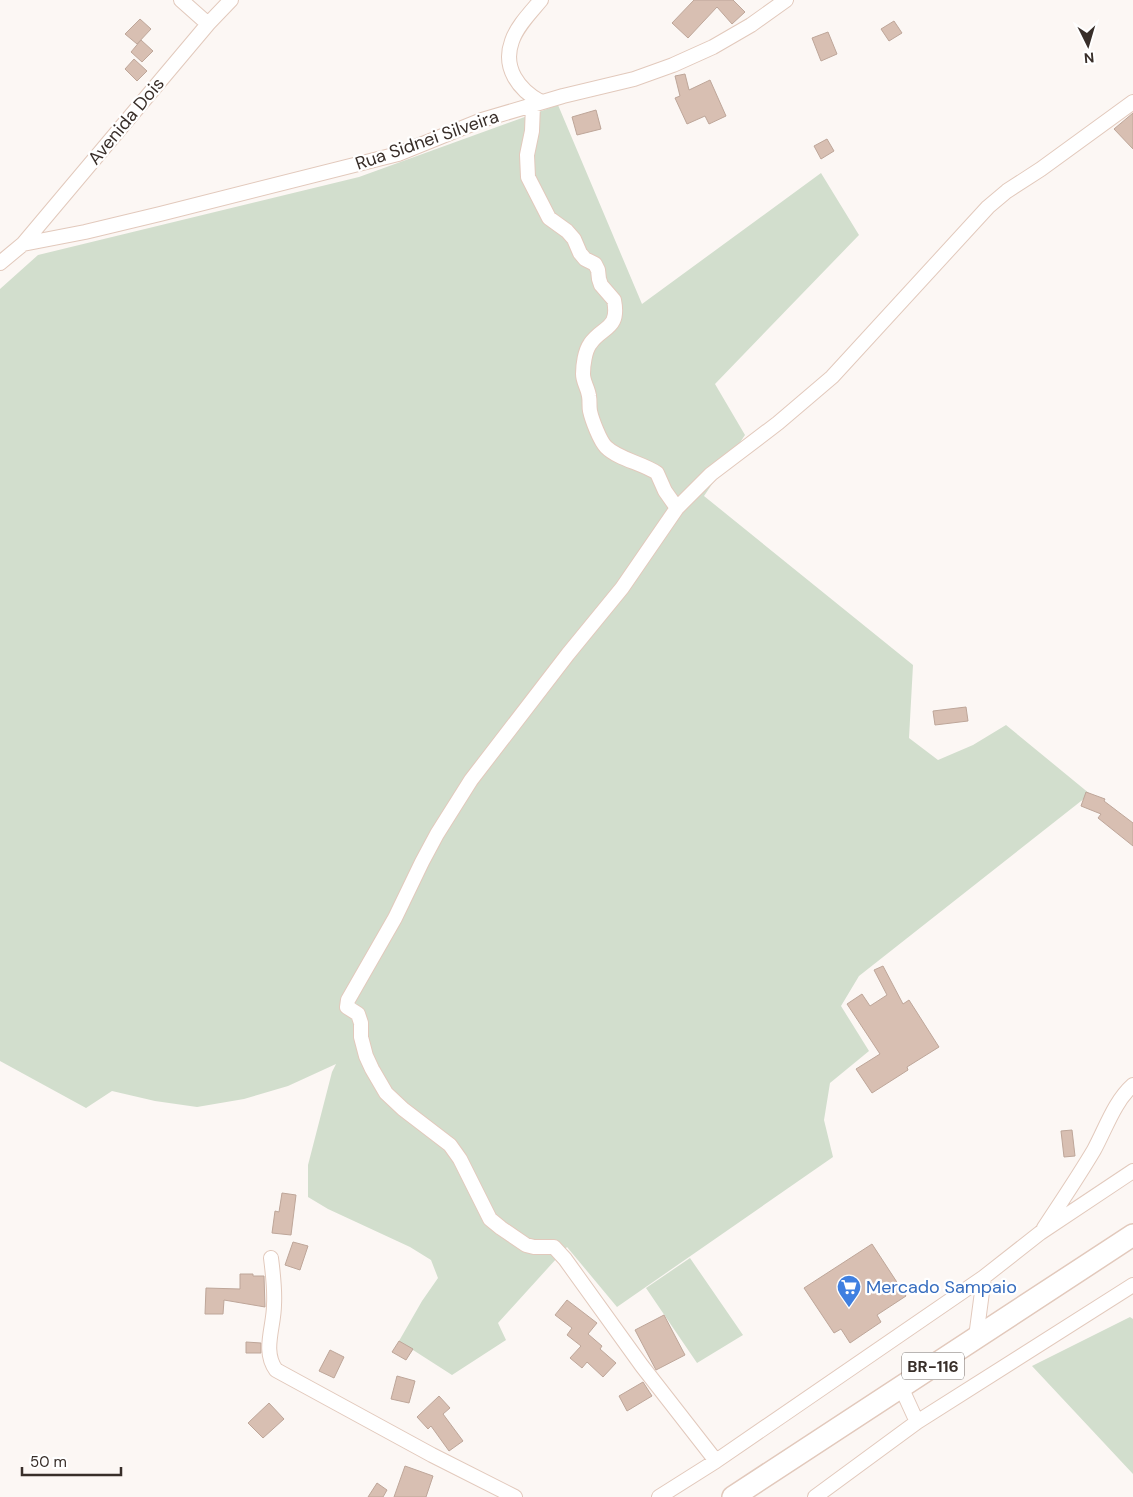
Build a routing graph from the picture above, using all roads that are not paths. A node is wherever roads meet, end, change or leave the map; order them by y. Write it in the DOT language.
graph roads {
  1 [pos="181,0"];
  2 [pos="231,0"];
  3 [pos="540,0"];
  4 [pos="786,0"];
  5 [pos="208,24"];
  6 [pos="1133,102"];
  7 [pos="537,104"];
  8 [pos="23,244"];
  9 [pos="0,263"];
  10 [pos="678,508"];
  11 [pos="1133,1085"];
  12 [pos="1133,1171"];
  13 [pos="1040,1234"];
  14 [pos="1133,1235"];
  15 [pos="271,1258"];
  16 [pos="984,1277"];
  17 [pos="1133,1285"];
  18 [pos="976,1337"];
  19 [pos="901,1387"];
  20 [pos="917,1422"];
  21 [pos="716,1461"];
  22 [pos="515,1497"];
  23 [pos="659,1497"];
  24 [pos="733,1497"];
  25 [pos="815,1497"];
  1 -- 5 [label="street"];
  2 -- 5 [label="street, Avenida Dois"];
  3 -- 7 [label="street"];
  4 -- 7 [label="street, Rua Sidnei Silveira"];
  5 -- 8 [label="street, Avenida Dois"];
  6 -- 10 [label="street"];
  7 -- 8 [label="street, Rua Sidnei Silveira"];
  7 -- 10 [label="street"];
  8 -- 9 [label="street, Avenida Dois"];
  10 -- 21 [label="street"];
  11 -- 13 [label="street"];
  12 -- 13 [label="street"];
  13 -- 16 [label="street"];
  14 -- 18 [label="highway, BR-116"];
  15 -- 22 [label="street"];
  16 -- 18 [label="street"];
  16 -- 21 [label="street"];
  17 -- 20 [label="street"];
  18 -- 19 [label="highway, BR-116"];
  19 -- 20 [label="street"];
  19 -- 24 [label="highway, BR-116"];
  20 -- 25 [label="street"];
  21 -- 23 [label="street"];
}
